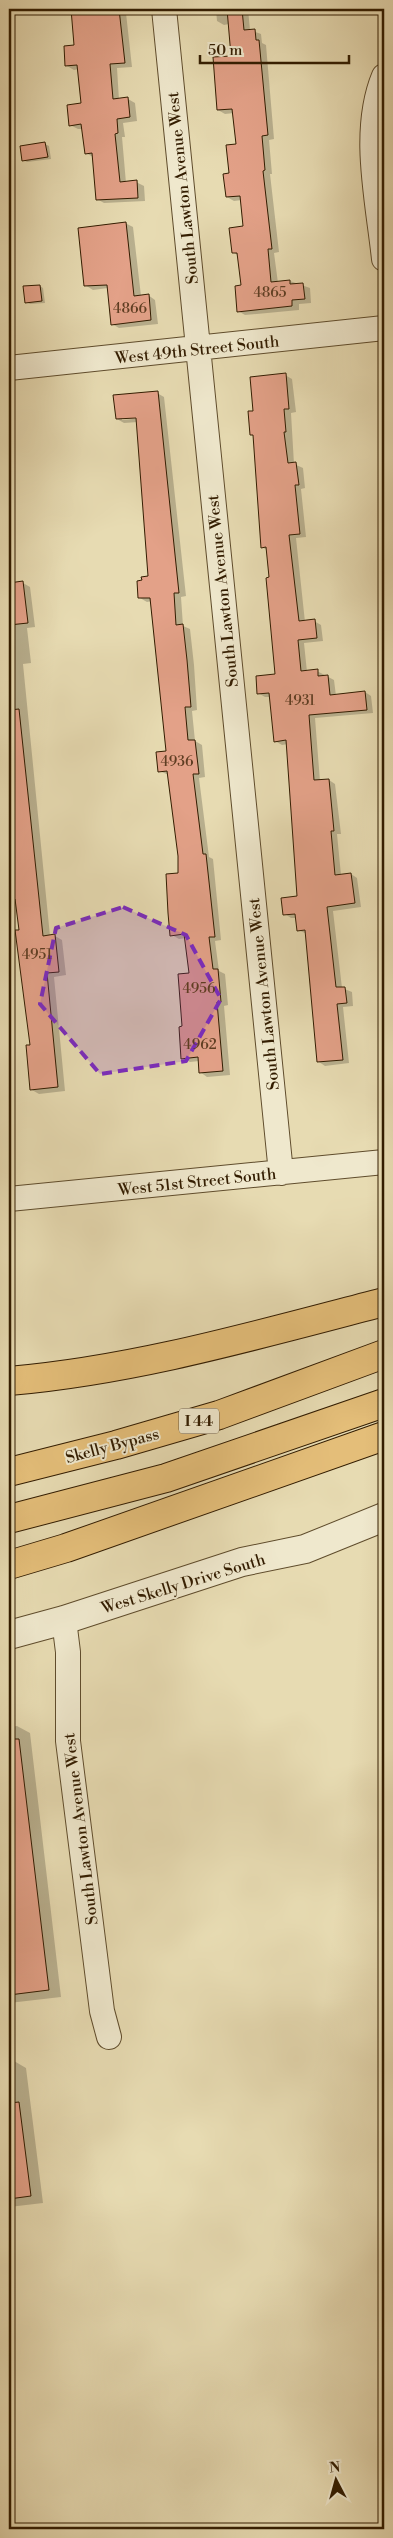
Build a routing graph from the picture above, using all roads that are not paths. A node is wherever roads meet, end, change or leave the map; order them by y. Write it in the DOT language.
graph roads {
  1 [pos="164,9"];
  2 [pos="384,76"];
  3 [pos="384,259"];
  4 [pos="384,328"];
  5 [pos="198,349"];
  6 [pos="9,368"];
  7 [pos="384,1162"];
  8 [pos="281,1173"];
  9 [pos="9,1199"];
  10 [pos="384,1302"];
  11 [pos="384,1354"];
  12 [pos="9,1381"];
  13 [pos="384,1403"];
  14 [pos="384,1436"];
  15 [pos="9,1472"];
  16 [pos="384,1517"];
  17 [pos="9,1519"];
  18 [pos="9,1565"];
  19 [pos="64,1620"];
  20 [pos="9,1635"];
  21 [pos="109,2037"];
  1 -- 5 [label="street, South Lawton Avenue West"];
  2 -- 3 [label="street"];
  4 -- 5 [label="street, West 49th Street South"];
  5 -- 6 [label="street, West 49th Street South"];
  5 -- 8 [label="street, South Lawton Avenue West"];
  7 -- 8 [label="street, West 51st Street South"];
  8 -- 9 [label="street, West 51st Street South"];
  10 -- 12 [label="highway"];
  11 -- 15 [label="highway, Skelly Bypass / I 44"];
  13 -- 17 [label="highway"];
  14 -- 18 [label="highway"];
  16 -- 19 [label="street, West Skelly Drive South"];
  19 -- 20 [label="street, West Skelly Drive South"];
  19 -- 21 [label="street, South Lawton Avenue West"];
}
